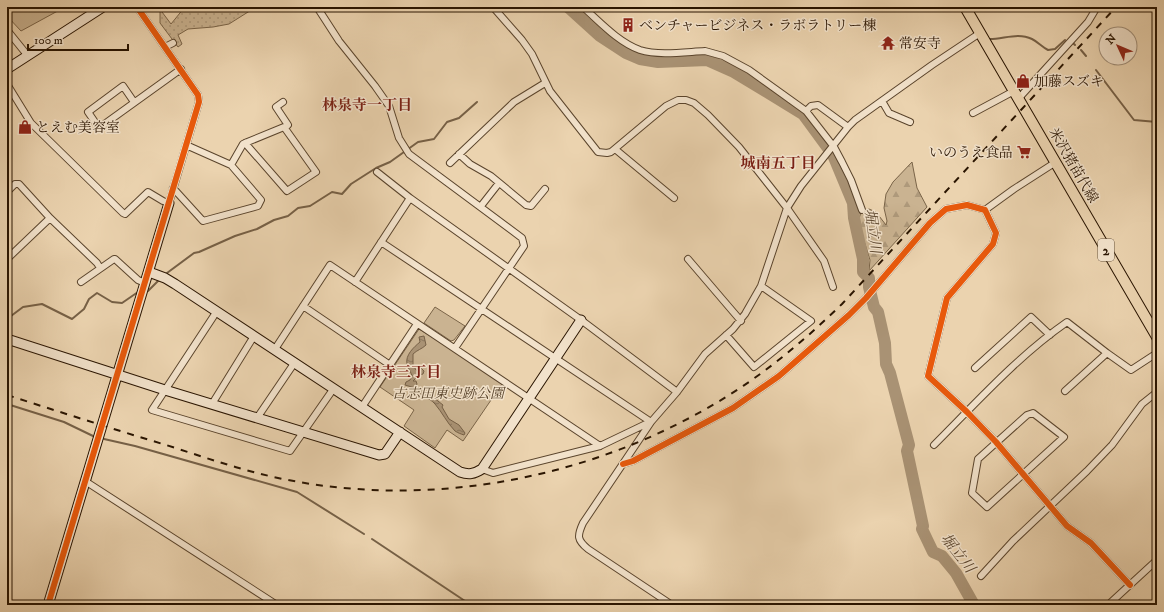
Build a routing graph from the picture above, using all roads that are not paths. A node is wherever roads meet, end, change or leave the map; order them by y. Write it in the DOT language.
graph roads {
  1 [pos="103,7"];
  2 [pos="137,7"];
  3 [pos="317,7"];
  4 [pos="493,7"];
  5 [pos="583,7"];
  6 [pos="965,7"];
  7 [pos="1097,7"];
  8 [pos="7,30"];
  9 [pos="980,33"];
  10 [pos="173,43"];
  11 [pos="165,47"];
  12 [pos="28,56"];
  13 [pos="7,69"];
  14 [pos="181,69"];
  15 [pos="545,83"];
  16 [pos="7,84"];
  17 [pos="1017,94"];
  18 [pos="882,101"];
  19 [pos="134,102"];
  20 [pos="283,102"];
  21 [pos="806,111"];
  22 [pos="973,113"];
  23 [pos="910,122"];
  24 [pos="848,127"];
  25 [pos="285,128"];
  26 [pos="246,143"];
  27 [pos="186,145"];
  28 [pos="833,148"];
  29 [pos="615,149"];
  30 [pos="459,154"];
  31 [pos="1056,162"];
  32 [pos="450,163"];
  33 [pos="231,165"];
  34 [pos="377,172"];
  35 [pos="499,182"];
  36 [pos="173,188"];
  37 [pos="545,189"];
  38 [pos="7,192"];
  39 [pos="410,198"];
  40 [pos="674,198"];
  41 [pos="169,203"];
  42 [pos="481,206"];
  43 [pos="787,208"];
  44 [pos="862,210"];
  45 [pos="985,210"];
  46 [pos="50,218"];
  47 [pos="381,242"];
  48 [pos="7,259"];
  49 [pos="688,259"];
  50 [pos="508,267"];
  51 [pos="100,268"];
  52 [pos="149,272"];
  53 [pos="81,282"];
  54 [pos="355,282"];
  55 [pos="145,283"];
  56 [pos="761,286"];
  57 [pos="833,287"];
  58 [pos="303,306"];
  59 [pos="481,309"];
  60 [pos="216,311"];
  61 [pos="581,320"];
  62 [pos="741,321"];
  63 [pos="417,324"];
  64 [pos="726,335"];
  65 [pos="1050,335"];
  66 [pos="254,336"];
  67 [pos="1157,337"];
  68 [pos="7,339"];
  69 [pos="455,348"];
  70 [pos="275,349"];
  71 [pos="1107,353"];
  72 [pos="1157,353"];
  73 [pos="556,358"];
  74 [pos="295,362"];
  75 [pos="390,365"];
  76 [pos="976,368"];
  77 [pos="117,374"];
  78 [pos="334,388"];
  79 [pos="165,390"];
  80 [pos="1065,391"];
  81 [pos="677,392"];
  82 [pos="1157,392"];
  83 [pos="529,398"];
  84 [pos="212,404"];
  85 [pos="362,406"];
  86 [pos="967,412"];
  87 [pos="257,418"];
  88 [pos="651,422"];
  89 [pos="304,432"];
  90 [pos="400,432"];
  91 [pos="996,442"];
  92 [pos="934,445"];
  93 [pos="600,446"];
  94 [pos="623,464"];
  95 [pos="482,469"];
  96 [pos="1023,474"];
  97 [pos="85,481"];
  98 [pos="1050,506"];
  99 [pos="1157,560"];
  100 [pos="981,576"];
  101 [pos="1130,585"];
  102 [pos="48,605"];
  103 [pos="277,605"];
  104 [pos="672,605"];
  105 [pos="1108,605"];
  1 -- 12 [label="street"];
  2 -- 11 [label="street"];
  3 -- 42 [label="street"];
  4 -- 15 [label="street"];
  5 -- 21 [label="street"];
  6 -- 9 [label="main road, 米沢猪苗代線 / 2"];
  7 -- 17 [label="street"];
  8 -- 12 [label="street"];
  9 -- 17 [label="main road, 米沢猪苗代線 / 2"];
  9 -- 18 [label="street"];
  10 -- 11 [label="street"];
  11 -- 14 [label="street"];
  12 -- 13 [label="street"];
  14 -- 19 [label="street"];
  14 -- 27 [label="street"];
  15 -- 29 [label="street"];
  15 -- 30 [label="street"];
  16 -- 41 [label="street"];
  17 -- 22 [label="street"];
  17 -- 31 [label="main road, 米沢猪苗代線 / 2"];
  18 -- 23 [label="street"];
  18 -- 24 [label="street"];
  19 -- 19 [label="street"];
  20 -- 25 [label="street"];
  21 -- 24 [label="street"];
  21 -- 28 [label="street"];
  24 -- 28 [label="street"];
  25 -- 26 [label="street"];
  25 -- 26 [label="street"];
  26 -- 33 [label="street"];
  27 -- 33 [label="street"];
  27 -- 36 [label="street"];
  28 -- 43 [label="street"];
  28 -- 44 [label="street"];
  29 -- 40 [label="street"];
  29 -- 43 [label="street"];
  30 -- 32 [label="street"];
  30 -- 35 [label="street"];
  31 -- 45 [label="street"];
  31 -- 67 [label="main road, 米沢猪苗代線 / 2"];
  33 -- 36 [label="street"];
  34 -- 39 [label="street"];
  35 -- 37 [label="street"];
  35 -- 42 [label="street"];
  36 -- 41 [label="street"];
  38 -- 46 [label="street"];
  39 -- 47 [label="street"];
  39 -- 50 [label="street"];
  41 -- 52 [label="street"];
  42 -- 50 [label="street"];
  43 -- 56 [label="street"];
  43 -- 57 [label="street"];
  45 -- 86 [label="street"];
  45 -- 94 [label="street"];
  46 -- 48 [label="street"];
  46 -- 51 [label="street"];
  47 -- 54 [label="street"];
  47 -- 59 [label="street"];
  49 -- 62 [label="street"];
  50 -- 59 [label="street"];
  50 -- 61 [label="street"];
  51 -- 53 [label="street"];
  51 -- 55 [label="street"];
  52 -- 55 [label="street"];
  52 -- 60 [label="street"];
  54 -- 58 [label="street"];
  54 -- 63 [label="street"];
  55 -- 77 [label="street"];
  56 -- 62 [label="street"];
  56 -- 64 [label="street"];
  58 -- 70 [label="street"];
  58 -- 75 [label="street"];
  59 -- 69 [label="street"];
  59 -- 73 [label="street"];
  60 -- 66 [label="street"];
  60 -- 79 [label="street"];
  61 -- 73 [label="street"];
  61 -- 81 [label="street"];
  62 -- 64 [label="street"];
  63 -- 69 [label="street"];
  63 -- 75 [label="street"];
  64 -- 81 [label="street"];
  65 -- 71 [label="street"];
  65 -- 76 [label="street"];
  65 -- 86 [label="street"];
  66 -- 70 [label="street"];
  66 -- 84 [label="street"];
  68 -- 77 [label="street"];
  69 -- 83 [label="street"];
  70 -- 74 [label="street"];
  71 -- 72 [label="street"];
  71 -- 80 [label="street"];
  73 -- 83 [label="street"];
  73 -- 88 [label="street"];
  74 -- 78 [label="street"];
  74 -- 87 [label="street"];
  75 -- 85 [label="street"];
  77 -- 79 [label="street"];
  77 -- 97 [label="street"];
  78 -- 85 [label="street"];
  78 -- 89 [label="street"];
  79 -- 84 [label="street"];
  79 -- 89 [label="street"];
  81 -- 88 [label="street"];
  82 -- 98 [label="street"];
  83 -- 93 [label="street"];
  83 -- 95 [label="street"];
  84 -- 87 [label="street"];
  85 -- 90 [label="street"];
  86 -- 91 [label="street"];
  86 -- 92 [label="street"];
  87 -- 89 [label="street"];
  88 -- 93 [label="street"];
  88 -- 94 [label="street"];
  89 -- 90 [label="street"];
  90 -- 95 [label="street"];
  91 -- 96 [label="street"];
  91 -- 96 [label="street"];
  91 -- 96 [label="street"];
  93 -- 95 [label="street"];
  94 -- 104 [label="street"];
  96 -- 98 [label="street"];
  97 -- 102 [label="street"];
  97 -- 103 [label="street"];
  98 -- 100 [label="street"];
  98 -- 101 [label="street"];
  99 -- 101 [label="street"];
  101 -- 105 [label="street"];
}
